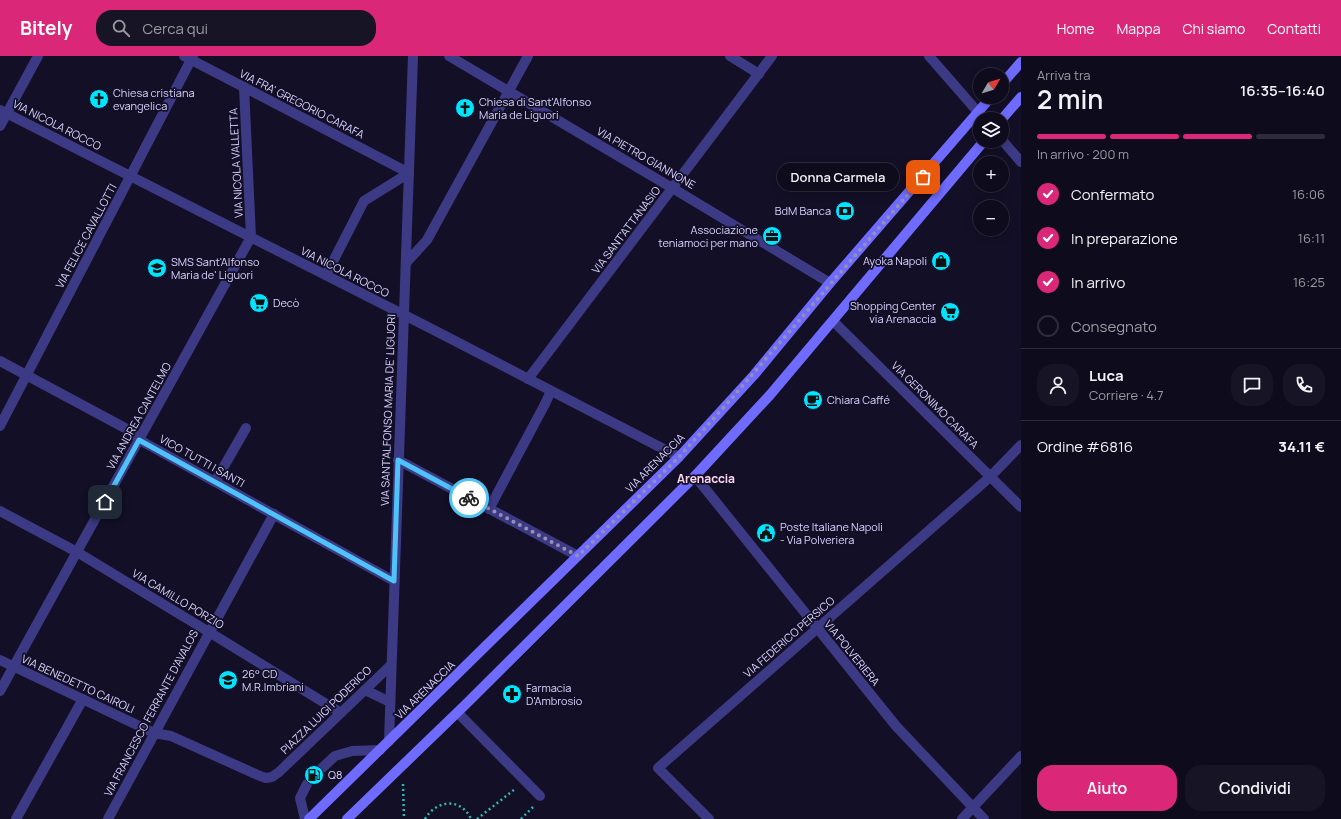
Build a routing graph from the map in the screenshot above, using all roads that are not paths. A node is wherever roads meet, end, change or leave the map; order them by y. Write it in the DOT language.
graph roads {
  1 [pos="38,56"];
  2 [pos="413,56"];
  3 [pos="449,56"];
  4 [pos="528,56"];
  5 [pos="730,56"];
  6 [pos="772,56"];
  7 [pos="929,56"];
  8 [pos="189,57"];
  9 [pos="1021,62"];
  10 [pos="758,74"];
  11 [pos="1009,76"];
  12 [pos="244,87"];
  13 [pos="509,91"];
  14 [pos="1021,97"];
  15 [pos="3,111"];
  16 [pos="978,112"];
  17 [pos="1008,112"];
  18 [pos="973,125"];
  19 [pos="0,126"];
  20 [pos="978,148"];
  21 [pos="1009,148"];
  22 [pos="1021,162"];
  23 [pos="409,172"];
  24 [pos="130,176"];
  25 [pos="672,188"];
  26 [pos="251,237"];
  27 [pos="406,262"];
  28 [pos="326,275"];
  29 [pos="830,283"];
  30 [pos="404,315"];
  31 [pos="833,321"];
  32 [pos="0,361"];
  33 [pos="27,375"];
  34 [pos="528,379"];
  35 [pos="551,391"];
  36 [pos="0,426"];
  37 [pos="246,428"];
  38 [pos="139,440"];
  39 [pos="1021,445"];
  40 [pos="679,457"];
  41 [pos="398,460"];
  42 [pos="695,476"];
  43 [pos="990,477"];
  44 [pos="215,482"];
  45 [pos="1021,507"];
  46 [pos="489,509"];
  47 [pos="0,511"];
  48 [pos="274,514"];
  49 [pos="77,552"];
  50 [pos="578,556"];
  51 [pos="394,581"];
  52 [pos="817,629"];
  53 [pos="209,632"];
  54 [pos="0,660"];
  55 [pos="391,665"];
  56 [pos="13,666"];
  57 [pos="365,690"];
  58 [pos="0,691"];
  59 [pos="83,699"];
  60 [pos="390,702"];
  61 [pos="341,713"];
  62 [pos="458,713"];
  63 [pos="154,733"];
  64 [pos="389,741"];
  65 [pos="380,750"];
  66 [pos="1021,756"];
  67 [pos="322,768"];
  68 [pos="279,772"];
  69 [pos="306,784"];
  70 [pos="540,796"];
  71 [pos="972,808"];
  72 [pos="16,819"];
  73 [pos="108,819"];
  74 [pos="305,819"];
  75 [pos="308,819"];
  76 [pos="347,819"];
  77 [pos="709,819"];
  78 [pos="962,819"];
  79 [pos="984,819"];
  1 -- 15 [label="street"];
  2 -- 23 [label="street, VIA SANT'ALFONSO MARIA DE' LIGUORI"];
  3 -- 13 [label="street, VIA PIETRO GIANNONE"];
  4 -- 13 [label="street"];
  5 -- 10 [label="street"];
  6 -- 10 [label="street, VIA SANT'ATTANASIO"];
  7 -- 16 [label="street"];
  8 -- 12 [label="street, VIA FRA' GREGORIO CARAFA"];
  8 -- 24 [label="street, VIA FELICE CAVALLOTTI"];
  9 -- 11 [label="main road"];
  10 -- 25 [label="street, VIA SANT'ATTANASIO"];
  12 -- 23 [label="street, VIA FRA' GREGORIO CARAFA"];
  12 -- 26 [label="street, VIA NICOLA VALLETTA"];
  13 -- 25 [label="street, VIA PIETRO GIANNONE"];
  13 -- 27 [label="street"];
  14 -- 17 [label="main road"];
  15 -- 19 [label="street"];
  15 -- 24 [label="street, VIA NICOLA ROCCO"];
  18 -- 29 [label="main road, VIA ARENACCIA"];
  20 -- 31 [label="main road"];
  21 -- 22 [label="street"];
  23 -- 27 [label="street, VIA SANT'ALFONSO MARIA DE' LIGUORI"];
  23 -- 28 [label="street"];
  24 -- 26 [label="street, VIA NICOLA ROCCO"];
  24 -- 33 [label="street, VIA FELICE CAVALLOTTI"];
  25 -- 29 [label="street, VIA PIETRO GIANNONE"];
  25 -- 34 [label="street, VIA SANT'ATTANASIO"];
  26 -- 28 [label="street, VIA NICOLA ROCCO"];
  26 -- 38 [label="street, VIA ANDREA CANTELMO"];
  27 -- 30 [label="street, VIA SANT'ALFONSO MARIA DE' LIGUORI"];
  28 -- 30 [label="street, VIA NICOLA ROCCO"];
  29 -- 40 [label="main road, VIA ARENACCIA"];
  30 -- 34 [label="street, VIA NICOLA ROCCO"];
  30 -- 41 [label="street, VIA SANT'ALFONSO MARIA DE' LIGUORI"];
  31 -- 42 [label="main road"];
  31 -- 43 [label="street, VIA GERONIMO CARAFA"];
  32 -- 33 [label="street, VICO TUTTI I SANTI"];
  33 -- 36 [label="street, VIA FELICE CAVALLOTTI"];
  33 -- 38 [label="street, VICO TUTTI I SANTI"];
  34 -- 35 [label="street, VIA NICOLA ROCCO"];
  35 -- 40 [label="street, VIA NICOLA ROCCO"];
  35 -- 46 [label="street"];
  37 -- 44 [label="street"];
  38 -- 44 [label="street, VICO TUTTI I SANTI"];
  38 -- 49 [label="street, VIA ANDREA CANTELMO"];
  39 -- 43 [label="street, VIA FEDERICO PERSICO"];
  40 -- 50 [label="main road, VIA ARENACCIA"];
  41 -- 46 [label="street"];
  41 -- 51 [label="street, VIA SANT'ALFONSO MARIA DE' LIGUORI"];
  42 -- 52 [label="street, VIA POLVERIERA"];
  42 -- 62 [label="main road"];
  43 -- 45 [label="street, VIA GERONIMO CARAFA"];
  43 -- 52 [label="street, VIA FEDERICO PERSICO"];
  44 -- 48 [label="street, VICO TUTTI I SANTI"];
  46 -- 50 [label="street"];
  47 -- 49 [label="street, VIA CAMILLO PORZIO"];
  48 -- 51 [label="street, VICO TUTTI I SANTI"];
  48 -- 53 [label="street, VIA FRANCESCO FERRANTE D'AVALOS"];
  49 -- 53 [label="street, VIA CAMILLO PORZIO"];
  49 -- 56 [label="street, VIA ANDREA CANTELMO"];
  50 -- 64 [label="main road, VIA ARENACCIA"];
  51 -- 55 [label="street, VIA SANT'ALFONSO MARIA DE' LIGUORI"];
  52 -- 71 [label="street, VIA POLVERIERA"];
  52 -- 77 [label="street, VIA FEDERICO PERSICO"];
  53 -- 61 [label="street, VIA CAMILLO PORZIO"];
  53 -- 63 [label="street, VIA FRANCESCO FERRANTE D'AVALOS"];
  54 -- 56 [label="street, VIA BENEDETTO CAIROLI"];
  55 -- 57 [label="street, PIAZZA LUIGI PODERICO"];
  55 -- 60 [label="street, VIA SANT'ALFONSO MARIA DE' LIGUORI"];
  56 -- 58 [label="street, VIA ANDREA CANTELMO"];
  56 -- 59 [label="street, VIA BENEDETTO CAIROLI"];
  57 -- 60 [label="street"];
  57 -- 61 [label="street, PIAZZA LUIGI PODERICO"];
  59 -- 63 [label="street, VIA BENEDETTO CAIROLI"];
  59 -- 72 [label="street"];
  60 -- 64 [label="street, VIA SANT'ALFONSO MARIA DE' LIGUORI"];
  61 -- 68 [label="street, PIAZZA LUIGI PODERICO"];
  62 -- 70 [label="street"];
  62 -- 76 [label="main road"];
  63 -- 68 [label="street, VIA BENEDETTO CAIROLI"];
  63 -- 73 [label="street, VIA FRANCESCO FERRANTE D'AVALOS"];
  64 -- 65 [label="main road, VIA ARENACCIA"];
  65 -- 67 [label="street"];
  65 -- 75 [label="main road, VIA ARENACCIA"];
  66 -- 71 [label="street"];
  69 -- 74 [label="street"];
  71 -- 78 [label="street"];
  71 -- 79 [label="street, VIA POLVERIERA"];
}
